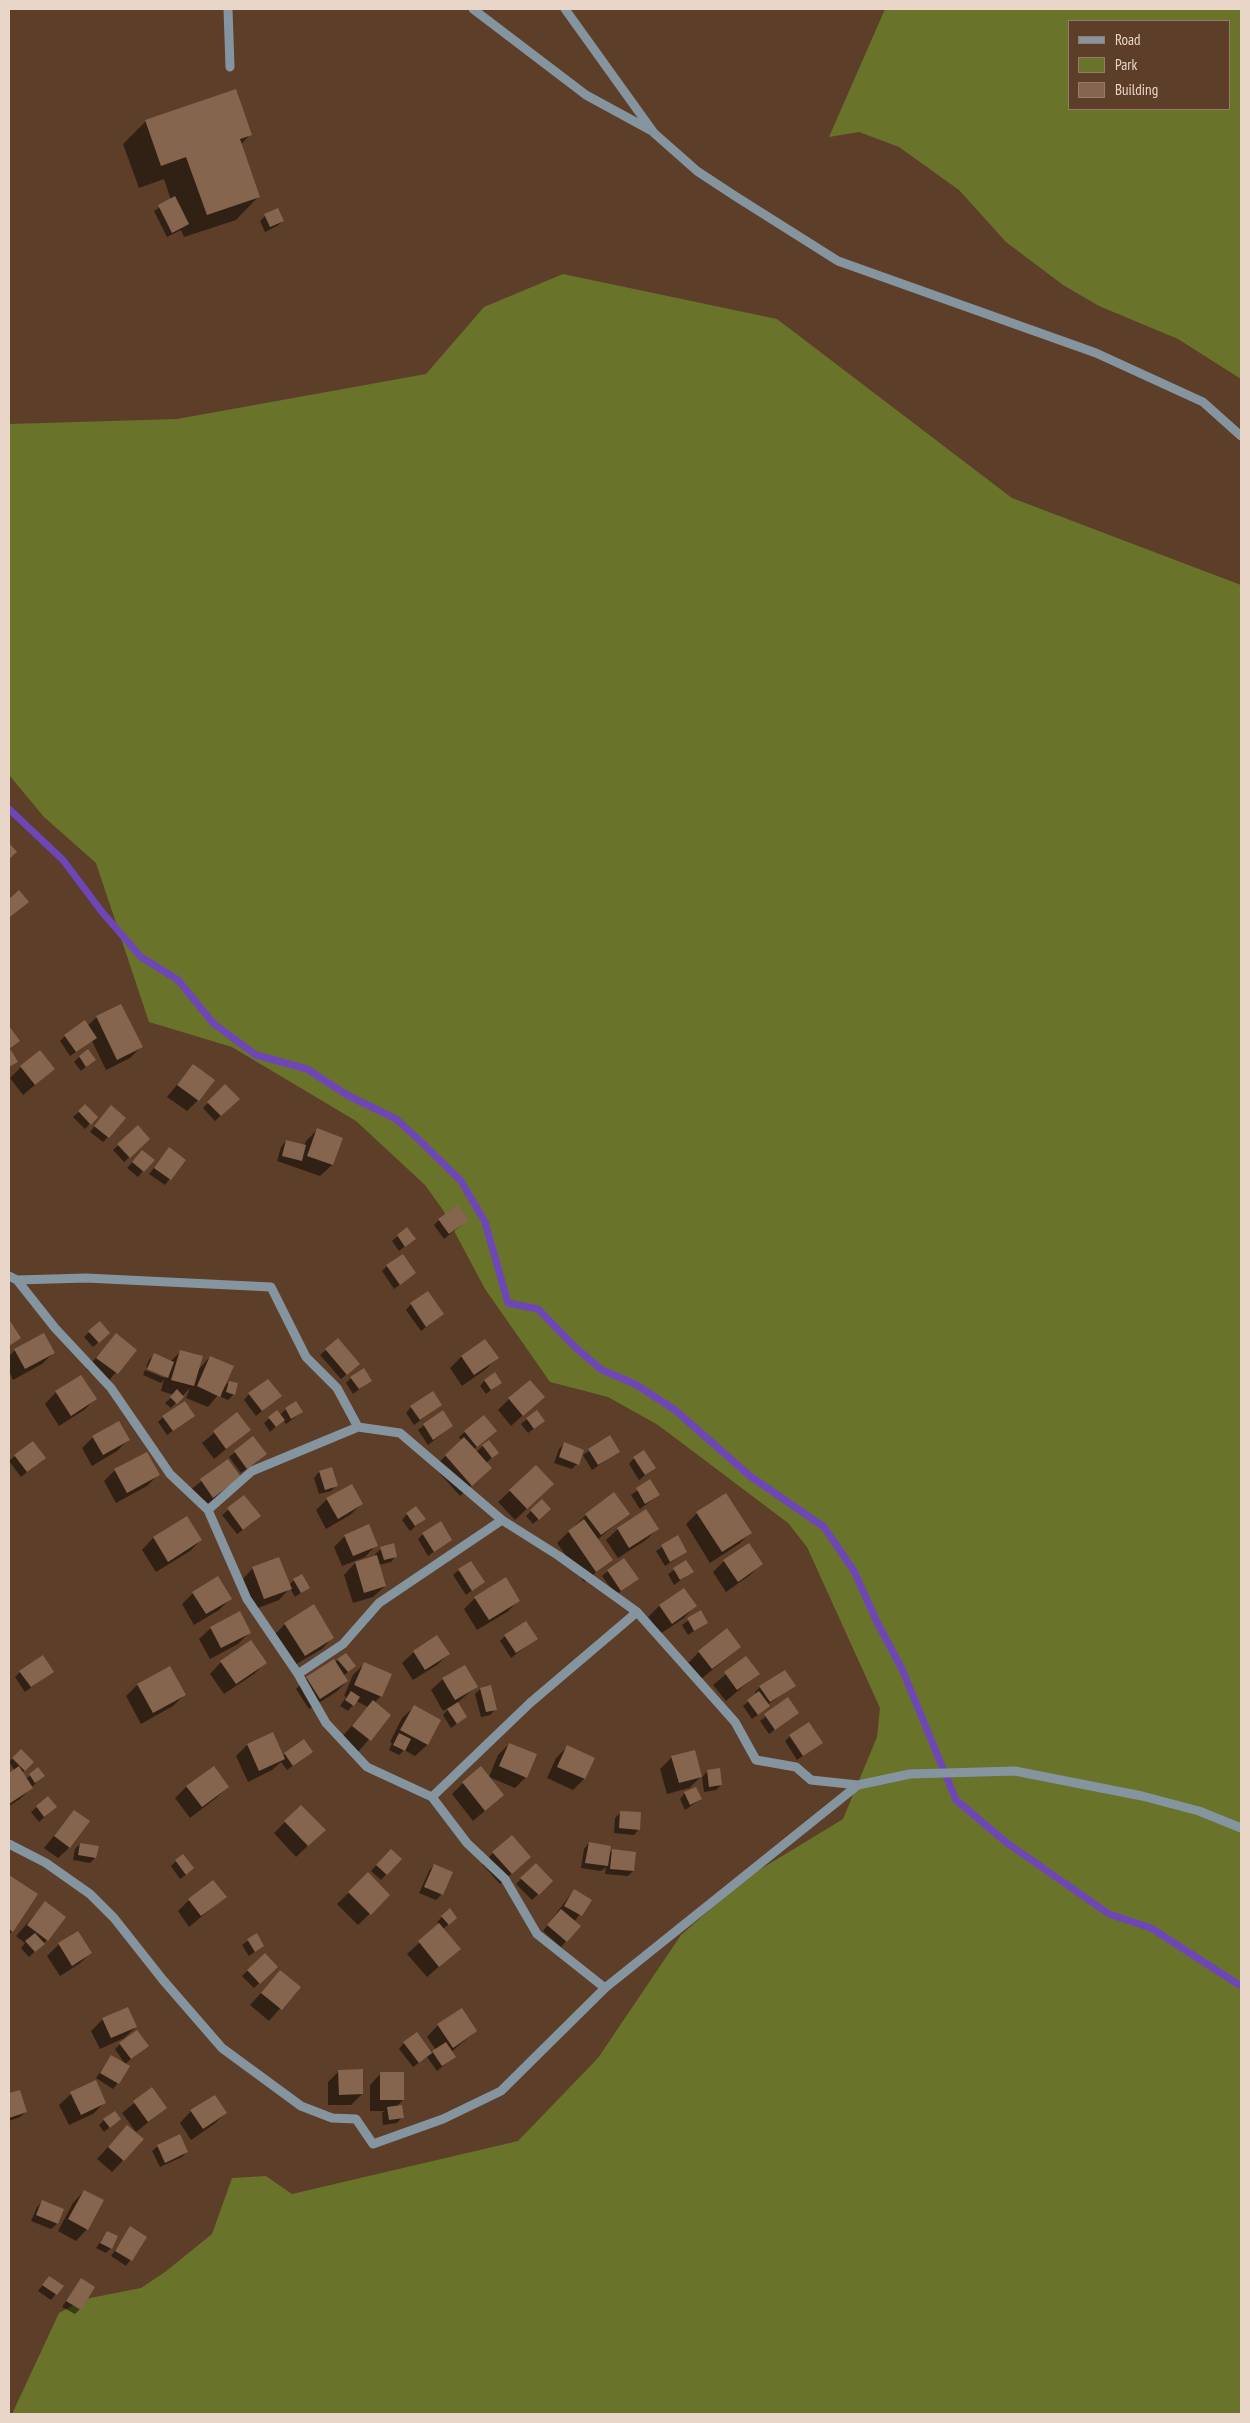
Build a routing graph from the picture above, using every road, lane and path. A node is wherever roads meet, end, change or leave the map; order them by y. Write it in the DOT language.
graph roads {
  1 [pos="228,9"];
  2 [pos="473,9"];
  3 [pos="565,9"];
  4 [pos="230,67"];
  5 [pos="654,133"];
  6 [pos="1241,436"];
  7 [pos="13,1278"];
  8 [pos="358,1427"];
  9 [pos="208,1510"];
  10 [pos="502,1520"];
  11 [pos="636,1612"];
  12 [pos="298,1674"];
  13 [pos="858,1785"];
  14 [pos="432,1797"];
  15 [pos="1241,1828"];
  16 [pos="9,1844"];
  17 [pos="605,1988"];
  1 -- 4 [label="street"];
  2 -- 5 [label="street"];
  3 -- 5 [label="street"];
  5 -- 6 [label="street"];
  7 -- 8 [label="street"];
  7 -- 9 [label="street"];
  8 -- 9 [label="street"];
  8 -- 10 [label="street"];
  9 -- 12 [label="street"];
  10 -- 11 [label="street"];
  10 -- 12 [label="street"];
  11 -- 13 [label="street"];
  11 -- 14 [label="street"];
  12 -- 14 [label="street"];
  13 -- 15 [label="street"];
  13 -- 17 [label="street"];
  14 -- 17 [label="street"];
  16 -- 17 [label="street"];
}
